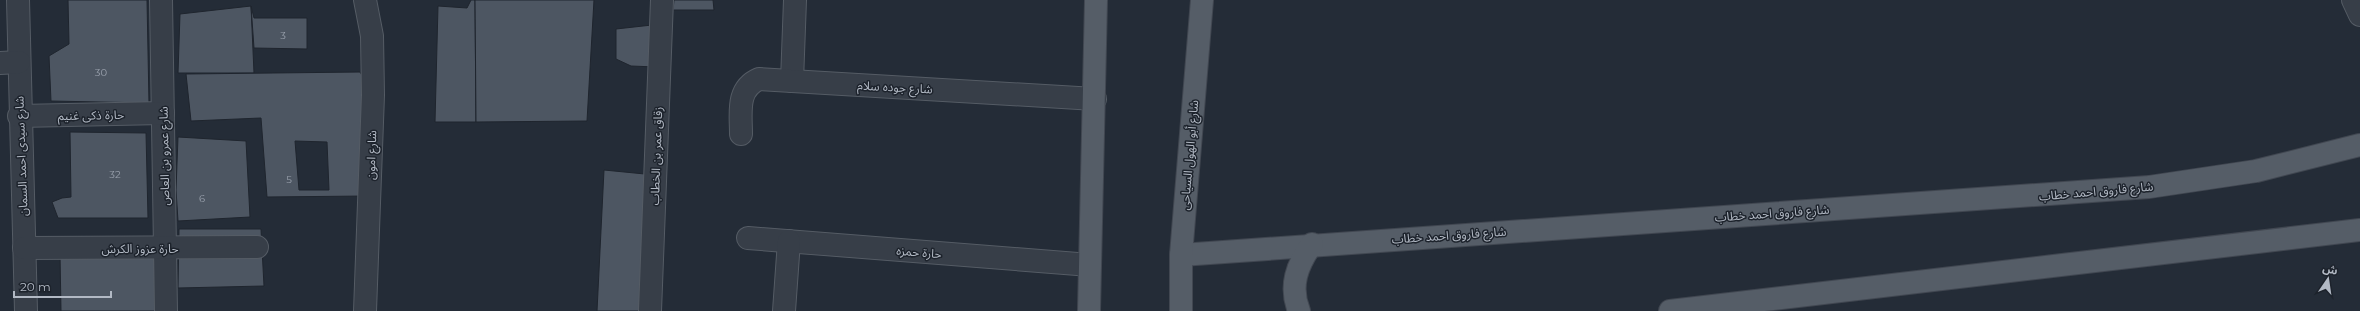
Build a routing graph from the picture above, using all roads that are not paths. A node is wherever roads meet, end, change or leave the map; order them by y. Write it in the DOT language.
graph roads {
  1 [pos="18,0"];
  2 [pos="162,0"];
  3 [pos="366,0"];
  4 [pos="662,0"];
  5 [pos="795,0"];
  6 [pos="1096,0"];
  7 [pos="1202,0"];
  8 [pos="2353,0"];
  9 [pos="2360,14"];
  10 [pos="9,63"];
  11 [pos="792,81"];
  12 [pos="1095,99"];
  13 [pos="163,113"];
  14 [pos="19,116"];
  15 [pos="741,134"];
  16 [pos="2360,145"];
  17 [pos="2360,230"];
  18 [pos="748,238"];
  19 [pos="789,241"];
  20 [pos="1312,244"];
  21 [pos="257,247"];
  22 [pos="24,248"];
  23 [pos="165,248"];
  24 [pos="1181,255"];
  25 [pos="1090,265"];
  26 [pos="26,311"];
  27 [pos="166,311"];
  28 [pos="365,311"];
  29 [pos="650,311"];
  30 [pos="784,311"];
  31 [pos="1089,311"];
  32 [pos="1181,311"];
  33 [pos="1299,311"];
  34 [pos="1677,311"];
  1 -- 10 [label="street, شارع سيدى احمد السمان"];
  2 -- 13 [label="street, شارع عمرو بن العاص"];
  3 -- 28 [label="street, شارع امون"];
  4 -- 29 [label="street, زقاق عمر بن الخطاب"];
  5 -- 11 [label="street"];
  6 -- 12 [label="main road"];
  7 -- 24 [label="main road, شارع أبو الهول السياحى"];
  8 -- 9 [label="street"];
  10 -- 14 [label="street, شارع سيدى احمد السمان"];
  11 -- 12 [label="street, شارع جوده سلام"];
  11 -- 15 [label="street, شارع جوده سلام"];
  12 -- 25 [label="main road"];
  13 -- 14 [label="street, حارة ذكى غنيم"];
  13 -- 23 [label="street, شارع عمرو بن العاص"];
  14 -- 22 [label="street, شارع سيدى احمد السمان"];
  16 -- 20 [label="main road, شارع فاروق احمد خطاب"];
  17 -- 34 [label="main road"];
  18 -- 19 [label="street, حارة حمزه"];
  19 -- 25 [label="street, حارة حمزه"];
  19 -- 30 [label="street"];
  20 -- 24 [label="main road, شارع فاروق احمد خطاب"];
  20 -- 33 [label="main road"];
  21 -- 23 [label="street, حارة عزوز الكرش"];
  22 -- 23 [label="street, حارة عزوز الكرش"];
  22 -- 26 [label="street, شارع سيدى احمد السمان"];
  23 -- 27 [label="street, شارع عمرو بن العاص"];
  24 -- 32 [label="main road, شارع أبو الهول السياحى"];
  25 -- 31 [label="main road"];
}
